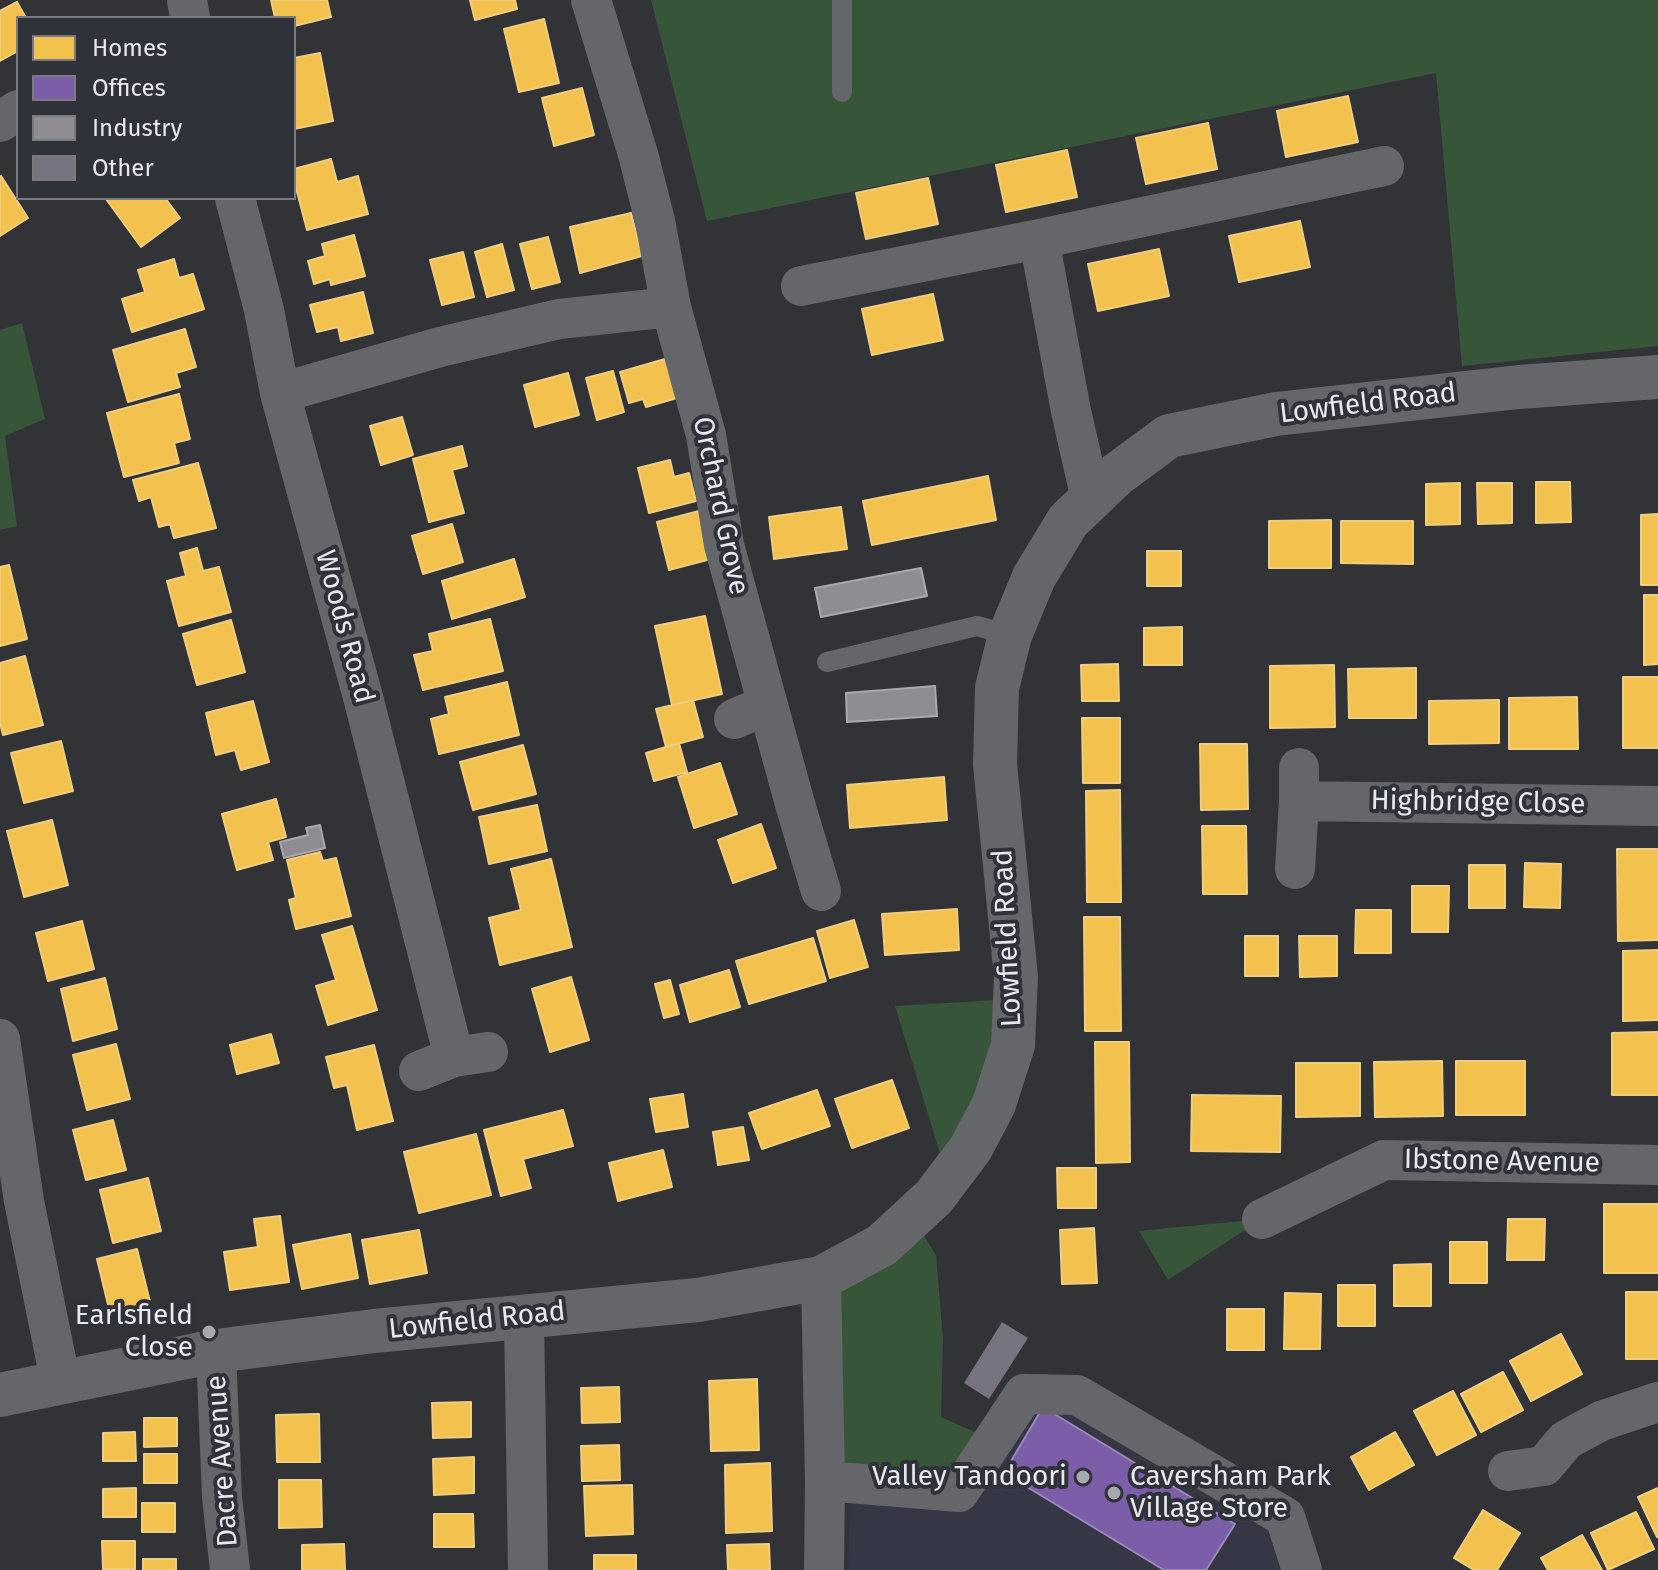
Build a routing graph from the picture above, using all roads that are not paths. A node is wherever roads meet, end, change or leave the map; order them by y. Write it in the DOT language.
graph roads {
  1 [pos="591,0"];
  2 [pos="842,0"];
  3 [pos="842,92"];
  4 [pos="1384,166"];
  5 [pos="236,200"];
  6 [pos="1039,239"];
  7 [pos="801,286"];
  8 [pos="671,307"];
  9 [pos="1658,377"];
  10 [pos="280,393"];
  11 [pos="1091,499"];
  12 [pos="1010,635"];
  13 [pos="827,662"];
  14 [pos="1658,806"];
  15 [pos="1295,869"];
  16 [pos="821,891"];
  17 [pos="0,1039"];
  18 [pos="454,1060"];
  19 [pos="1658,1165"];
  20 [pos="1262,1219"];
  21 [pos="821,1278"];
  22 [pos="524,1316"];
  23 [pos="216,1351"];
  24 [pos="61,1384"];
  25 [pos="0,1395"];
  26 [pos="1658,1402"];
  27 [pos="1508,1471"];
  28 [pos="825,1481"];
  29 [pos="230,1570"];
  30 [pos="528,1570"];
  31 [pos="824,1570"];
  32 [pos="1302,1570"];
  1 -- 8 [label="street, Orchard Grove"];
  2 -- 3 [label="lane"];
  4 -- 6 [label="street"];
  5 -- 10 [label="street, Woods Road"];
  6 -- 7 [label="street"];
  6 -- 11 [label="street"];
  8 -- 10 [label="street"];
  8 -- 16 [label="street, Orchard Grove"];
  9 -- 11 [label="street, Lowfield Road"];
  10 -- 18 [label="street, Woods Road"];
  11 -- 12 [label="street, Lowfield Road"];
  12 -- 13 [label="lane"];
  12 -- 21 [label="street, Lowfield Road"];
  14 -- 15 [label="street, Highbridge Close"];
  17 -- 24 [label="street"];
  19 -- 20 [label="street, Ibstone Avenue"];
  21 -- 22 [label="street, Lowfield Road"];
  21 -- 28 [label="street"];
  22 -- 23 [label="street, Lowfield Road"];
  22 -- 30 [label="street"];
  23 -- 24 [label="street, Lowfield Road"];
  23 -- 29 [label="street, Dacre Avenue"];
  24 -- 25 [label="street, Lowfield Road"];
  26 -- 27 [label="street"];
  28 -- 31 [label="street"];
  28 -- 32 [label="street"];
}
